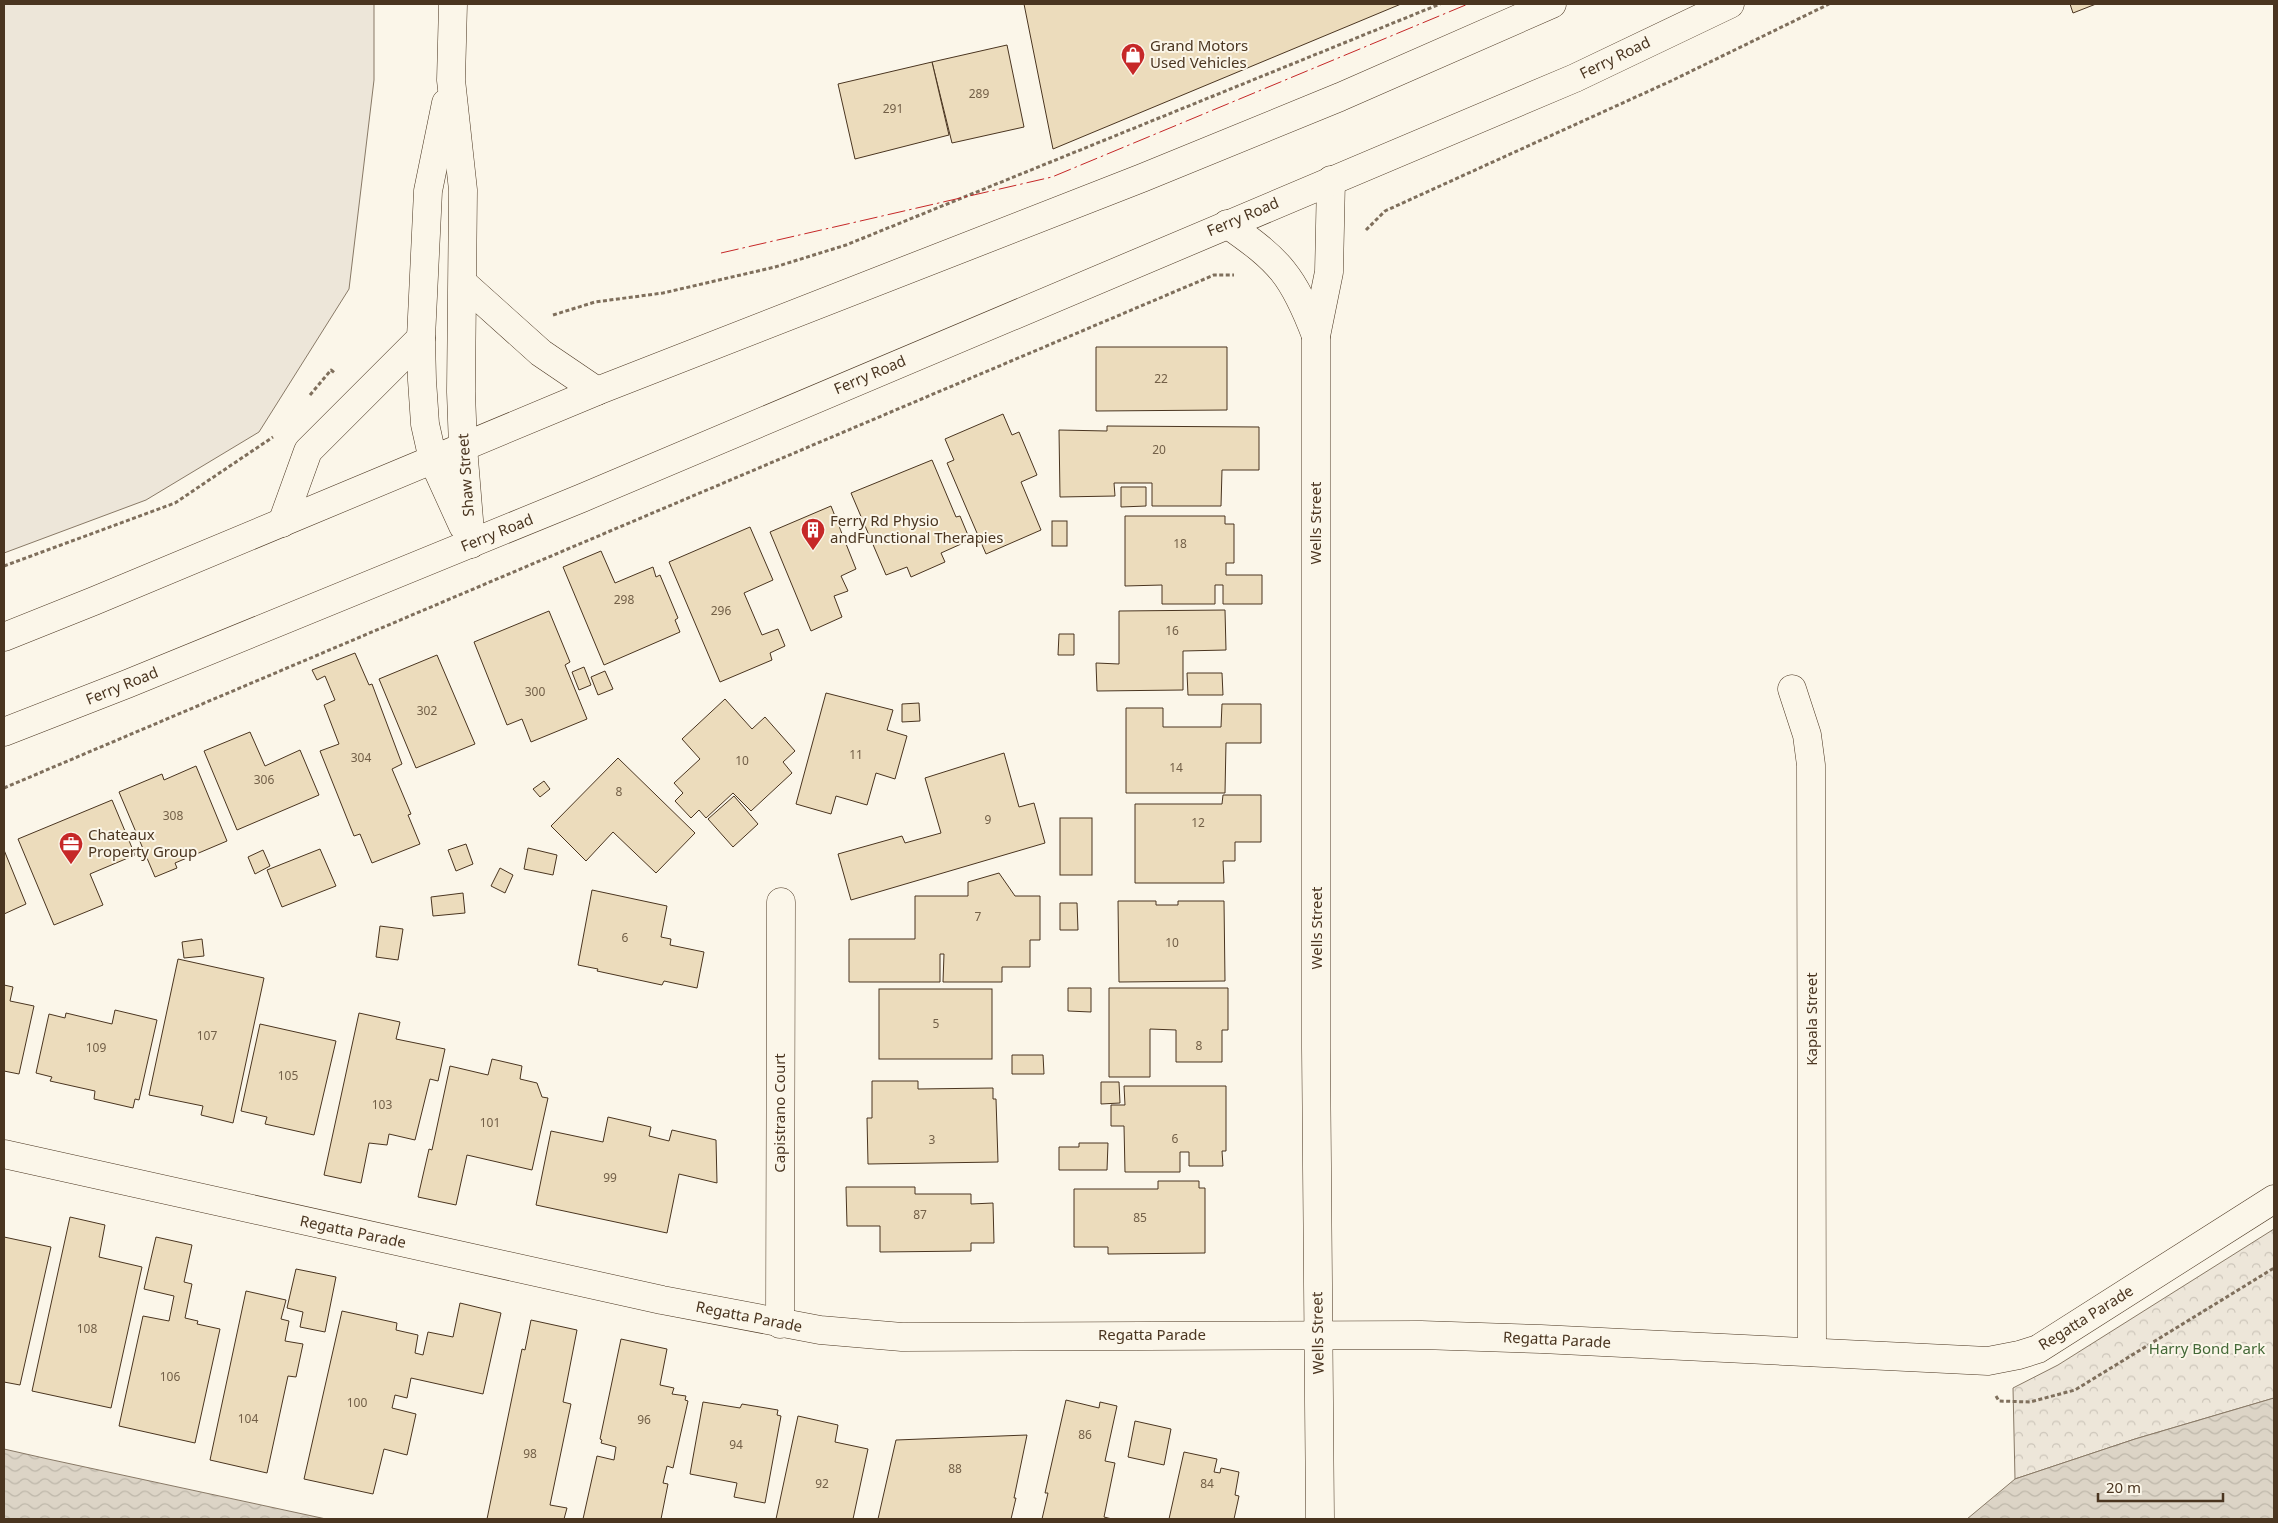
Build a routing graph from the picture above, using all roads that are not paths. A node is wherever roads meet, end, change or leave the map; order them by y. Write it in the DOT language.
graph roads {
  1 [pos="453,4"];
  2 [pos="1552,4"];
  3 [pos="1730,4"];
  4 [pos="451,80"];
  5 [pos="1331,180"];
  6 [pos="1227,224"];
  7 [pos="463,283"];
  8 [pos="1316,336"];
  9 [pos="422,338"];
  10 [pos="597,391"];
  11 [pos="463,447"];
  12 [pos="433,460"];
  13 [pos="282,523"];
  14 [pos="471,544"];
  15 [pos="4,637"];
  16 [pos="1792,689"];
  17 [pos="4,732"];
  18 [pos="781,902"];
  19 [pos="4,1154"];
  20 [pos="2274,1199"];
  21 [pos="780,1324"];
  22 [pos="1317,1335"];
  23 [pos="1812,1352"];
  24 [pos="1320,1519"];
  1 -- 4 [label="street, Shaw Street"];
  2 -- 10 [label="street"];
  3 -- 5 [label="street, Ferry Road"];
  4 -- 7 [label="street, Shaw Street"];
  4 -- 9 [label="street, Shaw Street"];
  5 -- 6 [label="street, Ferry Road"];
  5 -- 8 [label="street, Wells Street"];
  6 -- 8 [label="street, Wells Street"];
  6 -- 14 [label="street, Ferry Road"];
  7 -- 10 [label="street"];
  7 -- 11 [label="street, Shaw Street"];
  8 -- 22 [label="street, Wells Street"];
  9 -- 12 [label="street, Shaw Street"];
  9 -- 13 [label="street"];
  10 -- 11 [label="street"];
  11 -- 12 [label="street"];
  11 -- 14 [label="street, Shaw Street"];
  12 -- 13 [label="street"];
  12 -- 14 [label="street, Shaw Street"];
  13 -- 15 [label="street"];
  14 -- 17 [label="street, Ferry Road"];
  16 -- 23 [label="street, Kapala Street"];
  18 -- 21 [label="street, Capistrano Court"];
  19 -- 21 [label="street, Regatta Parade"];
  20 -- 23 [label="street, Regatta Parade"];
  21 -- 22 [label="street, Regatta Parade"];
  22 -- 23 [label="street, Regatta Parade"];
  22 -- 24 [label="street, Wells Street"];
}
